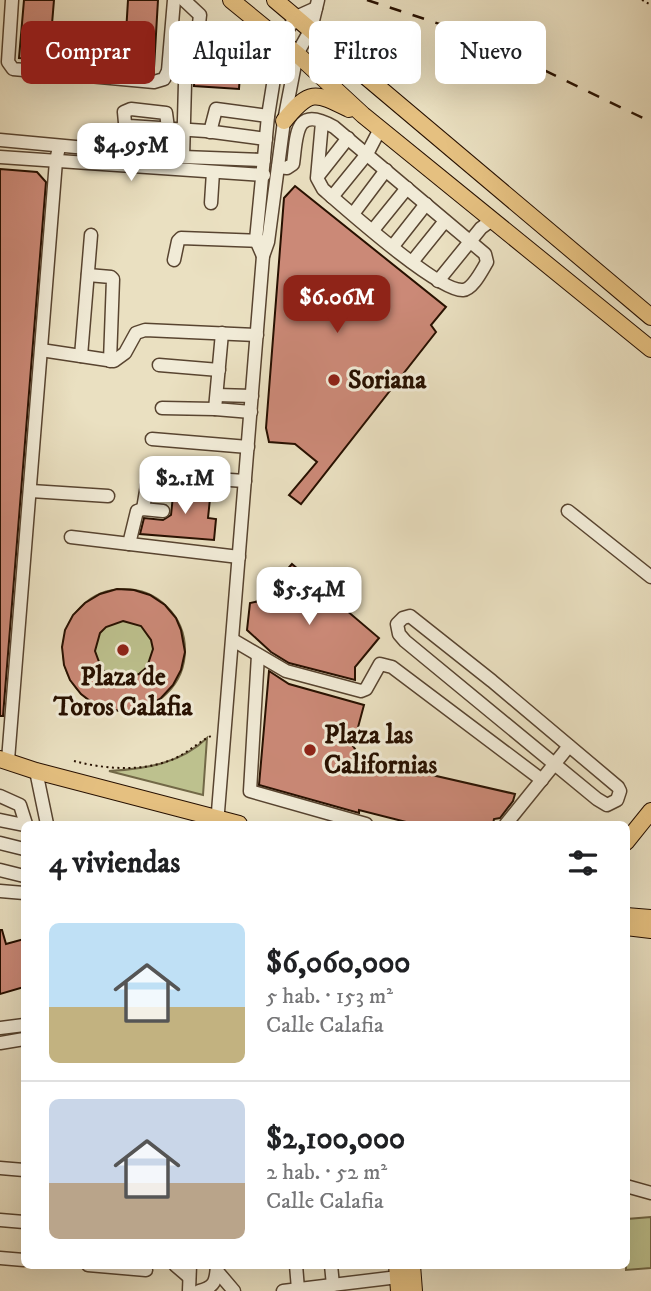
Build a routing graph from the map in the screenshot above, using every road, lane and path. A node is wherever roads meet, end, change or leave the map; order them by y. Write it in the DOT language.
graph roads {
  1 [pos="12,0"];
  2 [pos="174,0"];
  3 [pos="184,0"];
  4 [pos="231,0"];
  5 [pos="275,0"];
  6 [pos="642,0"];
  7 [pos="317,4"];
  8 [pos="651,5"];
  9 [pos="296,17"];
  10 [pos="199,21"];
  11 [pos="256,21"];
  12 [pos="293,21"];
  13 [pos="309,27"];
  14 [pos="309,33"];
  15 [pos="297,54"];
  16 [pos="168,71"];
  17 [pos="278,84"];
  18 [pos="376,84"];
  19 [pos="363,115"];
  20 [pos="276,119"];
  21 [pos="322,122"];
  22 [pos="169,128"];
  23 [pos="184,129"];
  24 [pos="380,129"];
  25 [pos="210,132"];
  26 [pos="348,138"];
  27 [pos="266,139"];
  28 [pos="0,140"];
  29 [pos="59,147"];
  30 [pos="367,154"];
  31 [pos="0,157"];
  32 [pos="183,157"];
  33 [pos="264,160"];
  34 [pos="56,161"];
  35 [pos="278,167"];
  36 [pos="386,170"];
  37 [pos="212,172"];
  38 [pos="264,175"];
  39 [pos="317,178"];
  40 [pos="407,188"];
  41 [pos="332,197"];
  42 [pos="211,203"];
  43 [pos="426,204"];
  44 [pos="353,214"];
  45 [pos="492,220"];
  46 [pos="445,221"];
  47 [pos="373,230"];
  48 [pos="91,235"];
  49 [pos="262,241"];
  50 [pos="470,241"];
  51 [pos="393,246"];
  52 [pos="174,260"];
  53 [pos="412,262"];
  54 [pos="88,275"];
  55 [pos="438,281"];
  56 [pos="651,317"];
  57 [pos="222,333"];
  58 [pos="257,335"];
  59 [pos="651,349"];
  60 [pos="41,350"];
  61 [pos="81,356"];
  62 [pos="110,360"];
  63 [pos="159,365"];
  64 [pos="219,370"];
  65 [pos="217,395"];
  66 [pos="252,396"];
  67 [pos="162,408"];
  68 [pos="215,409"];
  69 [pos="251,412"];
  70 [pos="152,439"];
  71 [pos="248,447"];
  72 [pos="245,481"];
  73 [pos="31,491"];
  74 [pos="108,496"];
  75 [pos="143,509"];
  76 [pos="163,511"];
  77 [pos="568,511"];
  78 [pos="71,537"];
  79 [pos="129,544"];
  80 [pos="239,557"];
  81 [pos="651,577"];
  82 [pos="233,640"];
  83 [pos="258,655"];
  84 [pos="225,734"];
  85 [pos="569,746"];
  86 [pos="4,760"];
  87 [pos="74,761"];
  88 [pos="555,764"];
  89 [pos="36,771"];
  90 [pos="542,780"];
  91 [pos="0,796"];
  92 [pos="651,798"];
  93 [pos="651,811"];
  94 [pos="0,820"];
  95 [pos="24,821"];
  96 [pos="46,821"];
  97 [pos="218,821"];
  98 [pos="355,821"];
  99 [pos="508,821"];
  100 [pos="630,822"];
  101 [pos="21,823"];
  102 [pos="630,837"];
  103 [pos="0,843"];
  104 [pos="21,848"];
  105 [pos="0,870"];
  106 [pos="21,875"];
  107 [pos="0,891"];
  108 [pos="21,893"];
  109 [pos="630,916"];
  110 [pos="651,918"];
  111 [pos="630,927"];
  112 [pos="651,930"];
  113 [pos="21,1025"];
  114 [pos="0,1028"];
  115 [pos="21,1040"];
  116 [pos="0,1043"];
  117 [pos="0,1168"];
  118 [pos="21,1170"];
  119 [pos="630,1187"];
  120 [pos="651,1192"];
  121 [pos="0,1220"];
  122 [pos="21,1222"];
  123 [pos="0,1258"];
  124 [pos="21,1260"];
  125 [pos="134,1269"];
  126 [pos="217,1269"];
  127 [pos="218,1269"];
  128 [pos="296,1269"];
  129 [pos="331,1269"];
  130 [pos="412,1269"];
  131 [pos="146,1270"];
  132 [pos="190,1271"];
  133 [pos="398,1278"];
  134 [pos="332,1285"];
  135 [pos="298,1289"];
  136 [pos="189,1291"];
  137 [pos="199,1291"];
  138 [pos="234,1291"];
  139 [pos="283,1291"];
  140 [pos="414,1291"];
  1 -- 16 [label="street"];
  2 -- 16 [label="street"];
  3 -- 10 [label="street"];
  4 -- 11 [label="main road"];
  5 -- 9 [label="main road"];
  6 -- 8 [label="path"];
  7 -- 9 [label="street"];
  9 -- 12 [label="street"];
  9 -- 13 [label="main road"];
  14 -- 15 [label="street"];
  15 -- 19 [label="main road"];
  15 -- 20 [label="street"];
  16 -- 23 [label="street"];
  17 -- 20 [label="street"];
  18 -- 56 [label="main road"];
  19 -- 20 [label="main road"];
  19 -- 24 [label="main road"];
  20 -- 25 [label="street"];
  20 -- 27 [label="street"];
  20 -- 35 [label="street"];
  21 -- 26 [label="street"];
  21 -- 35 [label="street"];
  21 -- 39 [label="street"];
  22 -- 23 [label="street"];
  23 -- 25 [label="street"];
  23 -- 32 [label="street"];
  24 -- 30 [label="street"];
  24 -- 45 [label="main road"];
  25 -- 27 [label="street"];
  26 -- 30 [label="street"];
  26 -- 39 [label="street"];
  27 -- 33 [label="street"];
  28 -- 29 [label="street"];
  29 -- 32 [label="street"];
  29 -- 34 [label="street"];
  30 -- 36 [label="street"];
  30 -- 41 [label="street"];
  31 -- 34 [label="street"];
  32 -- 33 [label="street"];
  33 -- 38 [label="street"];
  34 -- 37 [label="street"];
  34 -- 60 [label="street"];
  35 -- 49 [label="street"];
  36 -- 40 [label="street"];
  36 -- 44 [label="street"];
  37 -- 38 [label="street"];
  37 -- 42 [label="street"];
  38 -- 49 [label="street"];
  39 -- 41 [label="street"];
  40 -- 43 [label="street"];
  40 -- 47 [label="street"];
  41 -- 44 [label="street"];
  43 -- 46 [label="street"];
  43 -- 51 [label="street"];
  44 -- 47 [label="street"];
  45 -- 50 [label="street"];
  45 -- 59 [label="main road"];
  46 -- 50 [label="street"];
  46 -- 53 [label="street"];
  47 -- 51 [label="street"];
  48 -- 54 [label="street"];
  49 -- 52 [label="street"];
  49 -- 58 [label="street"];
  50 -- 55 [label="street"];
  50 -- 55 [label="street"];
  51 -- 53 [label="street"];
  53 -- 55 [label="street"];
  54 -- 61 [label="street"];
  54 -- 62 [label="street"];
  57 -- 58 [label="street"];
  57 -- 62 [label="street"];
  57 -- 64 [label="street"];
  58 -- 66 [label="street"];
  60 -- 61 [label="street"];
  60 -- 73 [label="street"];
  61 -- 62 [label="street"];
  63 -- 64 [label="street"];
  64 -- 65 [label="street"];
  65 -- 66 [label="street"];
  65 -- 68 [label="street"];
  66 -- 69 [label="street"];
  67 -- 68 [label="street"];
  68 -- 69 [label="street"];
  69 -- 71 [label="street"];
  70 -- 71 [label="street"];
  71 -- 72 [label="street"];
  72 -- 75 [label="street"];
  72 -- 80 [label="street"];
  73 -- 74 [label="street"];
  73 -- 86 [label="street"];
  75 -- 76 [label="street"];
  75 -- 79 [label="street"];
  77 -- 81 [label="street"];
  78 -- 79 [label="street"];
  79 -- 80 [label="street"];
  80 -- 82 [label="street"];
  82 -- 83 [label="street"];
  82 -- 84 [label="street"];
  83 -- 90 [label="street"];
  83 -- 98 [label="street"];
  84 -- 87 [label="path"];
  84 -- 97 [label="street"];
  85 -- 88 [label="street"];
  85 -- 88 [label="street"];
  85 -- 88 [label="street"];
  86 -- 89 [label="main road"];
  88 -- 90 [label="street"];
  89 -- 96 [label="street"];
  89 -- 97 [label="main road"];
  90 -- 99 [label="street"];
  91 -- 95 [label="street"];
  92 -- 100 [label="main road"];
  93 -- 102 [label="main road"];
  94 -- 101 [label="street"];
  103 -- 104 [label="street"];
  105 -- 106 [label="street"];
  107 -- 108 [label="street"];
  109 -- 110 [label="main road"];
  111 -- 112 [label="main road"];
  113 -- 114 [label="street"];
  115 -- 116 [label="street"];
  117 -- 118 [label="street"];
  119 -- 120 [label="street"];
  121 -- 122 [label="street"];
  123 -- 124 [label="street"];
  125 -- 131 [label="street"];
  126 -- 137 [label="street"];
  127 -- 138 [label="street"];
  128 -- 135 [label="street"];
  129 -- 134 [label="street"];
  130 -- 140 [label="main road"];
  132 -- 136 [label="street"];
  133 -- 134 [label="street"];
  134 -- 135 [label="street"];
  135 -- 139 [label="street"];
}
